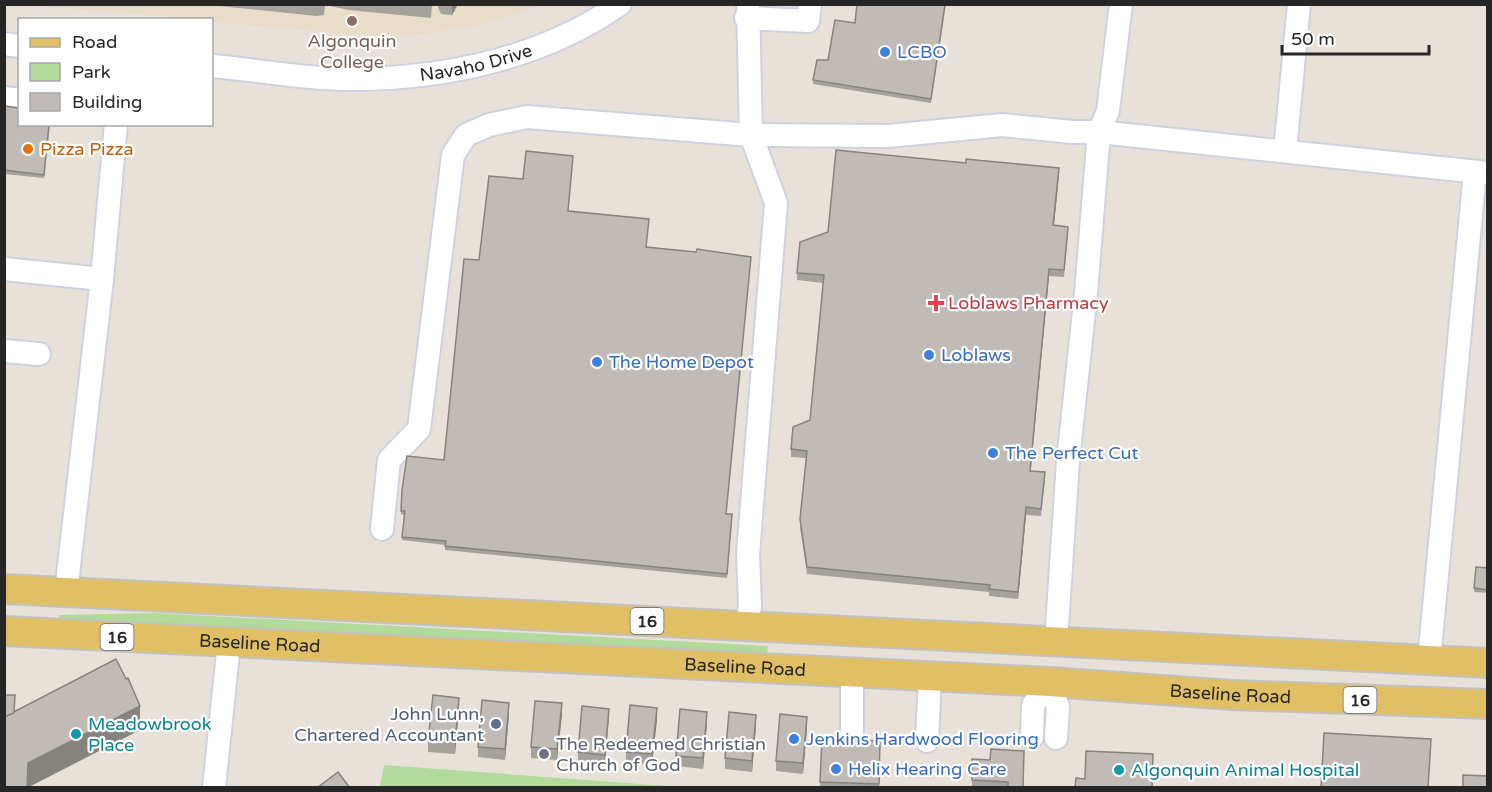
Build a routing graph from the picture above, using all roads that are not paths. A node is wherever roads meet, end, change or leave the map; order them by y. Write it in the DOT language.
graph roads {
  1 [pos="620,4"];
  2 [pos="810,4"];
  3 [pos="1121,4"];
  4 [pos="1299,4"];
  5 [pos="744,9"];
  6 [pos="213,66"];
  7 [pos="116,126"];
  8 [pos="1099,132"];
  9 [pos="751,135"];
  10 [pos="1285,151"];
  11 [pos="1481,172"];
  12 [pos="4,269"];
  13 [pos="102,279"];
  14 [pos="4,351"];
  15 [pos="39,354"];
  16 [pos="382,529"];
  17 [pos="4,589"];
  18 [pos="66,592"];
  19 [pos="747,626"];
  20 [pos="4,631"];
  21 [pos="1056,642"];
  22 [pos="229,643"];
  23 [pos="1429,660"];
  24 [pos="1488,663"];
  25 [pos="852,673"];
  26 [pos="930,676"];
  27 [pos="1050,682"];
  28 [pos="1488,704"];
  29 [pos="852,735"];
  30 [pos="1032,737"];
  31 [pos="1056,738"];
  32 [pos="927,741"];
  33 [pos="214,788"];
  1 -- 6 [label="street, Navaho Drive"];
  2 -- 5 [label="street"];
  3 -- 8 [label="street"];
  4 -- 10 [label="street"];
  5 -- 9 [label="street"];
  7 -- 13 [label="street"];
  8 -- 9 [label="street"];
  8 -- 10 [label="street"];
  8 -- 21 [label="street"];
  9 -- 16 [label="street"];
  9 -- 19 [label="street"];
  10 -- 11 [label="street"];
  11 -- 23 [label="street"];
  12 -- 13 [label="street"];
  13 -- 18 [label="street"];
  14 -- 15 [label="street"];
  17 -- 18 [label="main road, 16"];
  18 -- 19 [label="main road, 16"];
  19 -- 21 [label="main road, 16"];
  20 -- 22 [label="main road, Baseline Road / 16"];
  21 -- 23 [label="main road, 16"];
  21 -- 27 [label="main road"];
  22 -- 25 [label="main road, Baseline Road / 16"];
  22 -- 33 [label="street"];
  23 -- 24 [label="main road, 16"];
  25 -- 26 [label="main road, Baseline Road / 16"];
  25 -- 29 [label="street"];
  26 -- 27 [label="main road, Baseline Road / 16"];
  26 -- 32 [label="street"];
  27 -- 28 [label="main road, Baseline Road / 16"];
  27 -- 30 [label="street"];
  27 -- 31 [label="street"];
}
